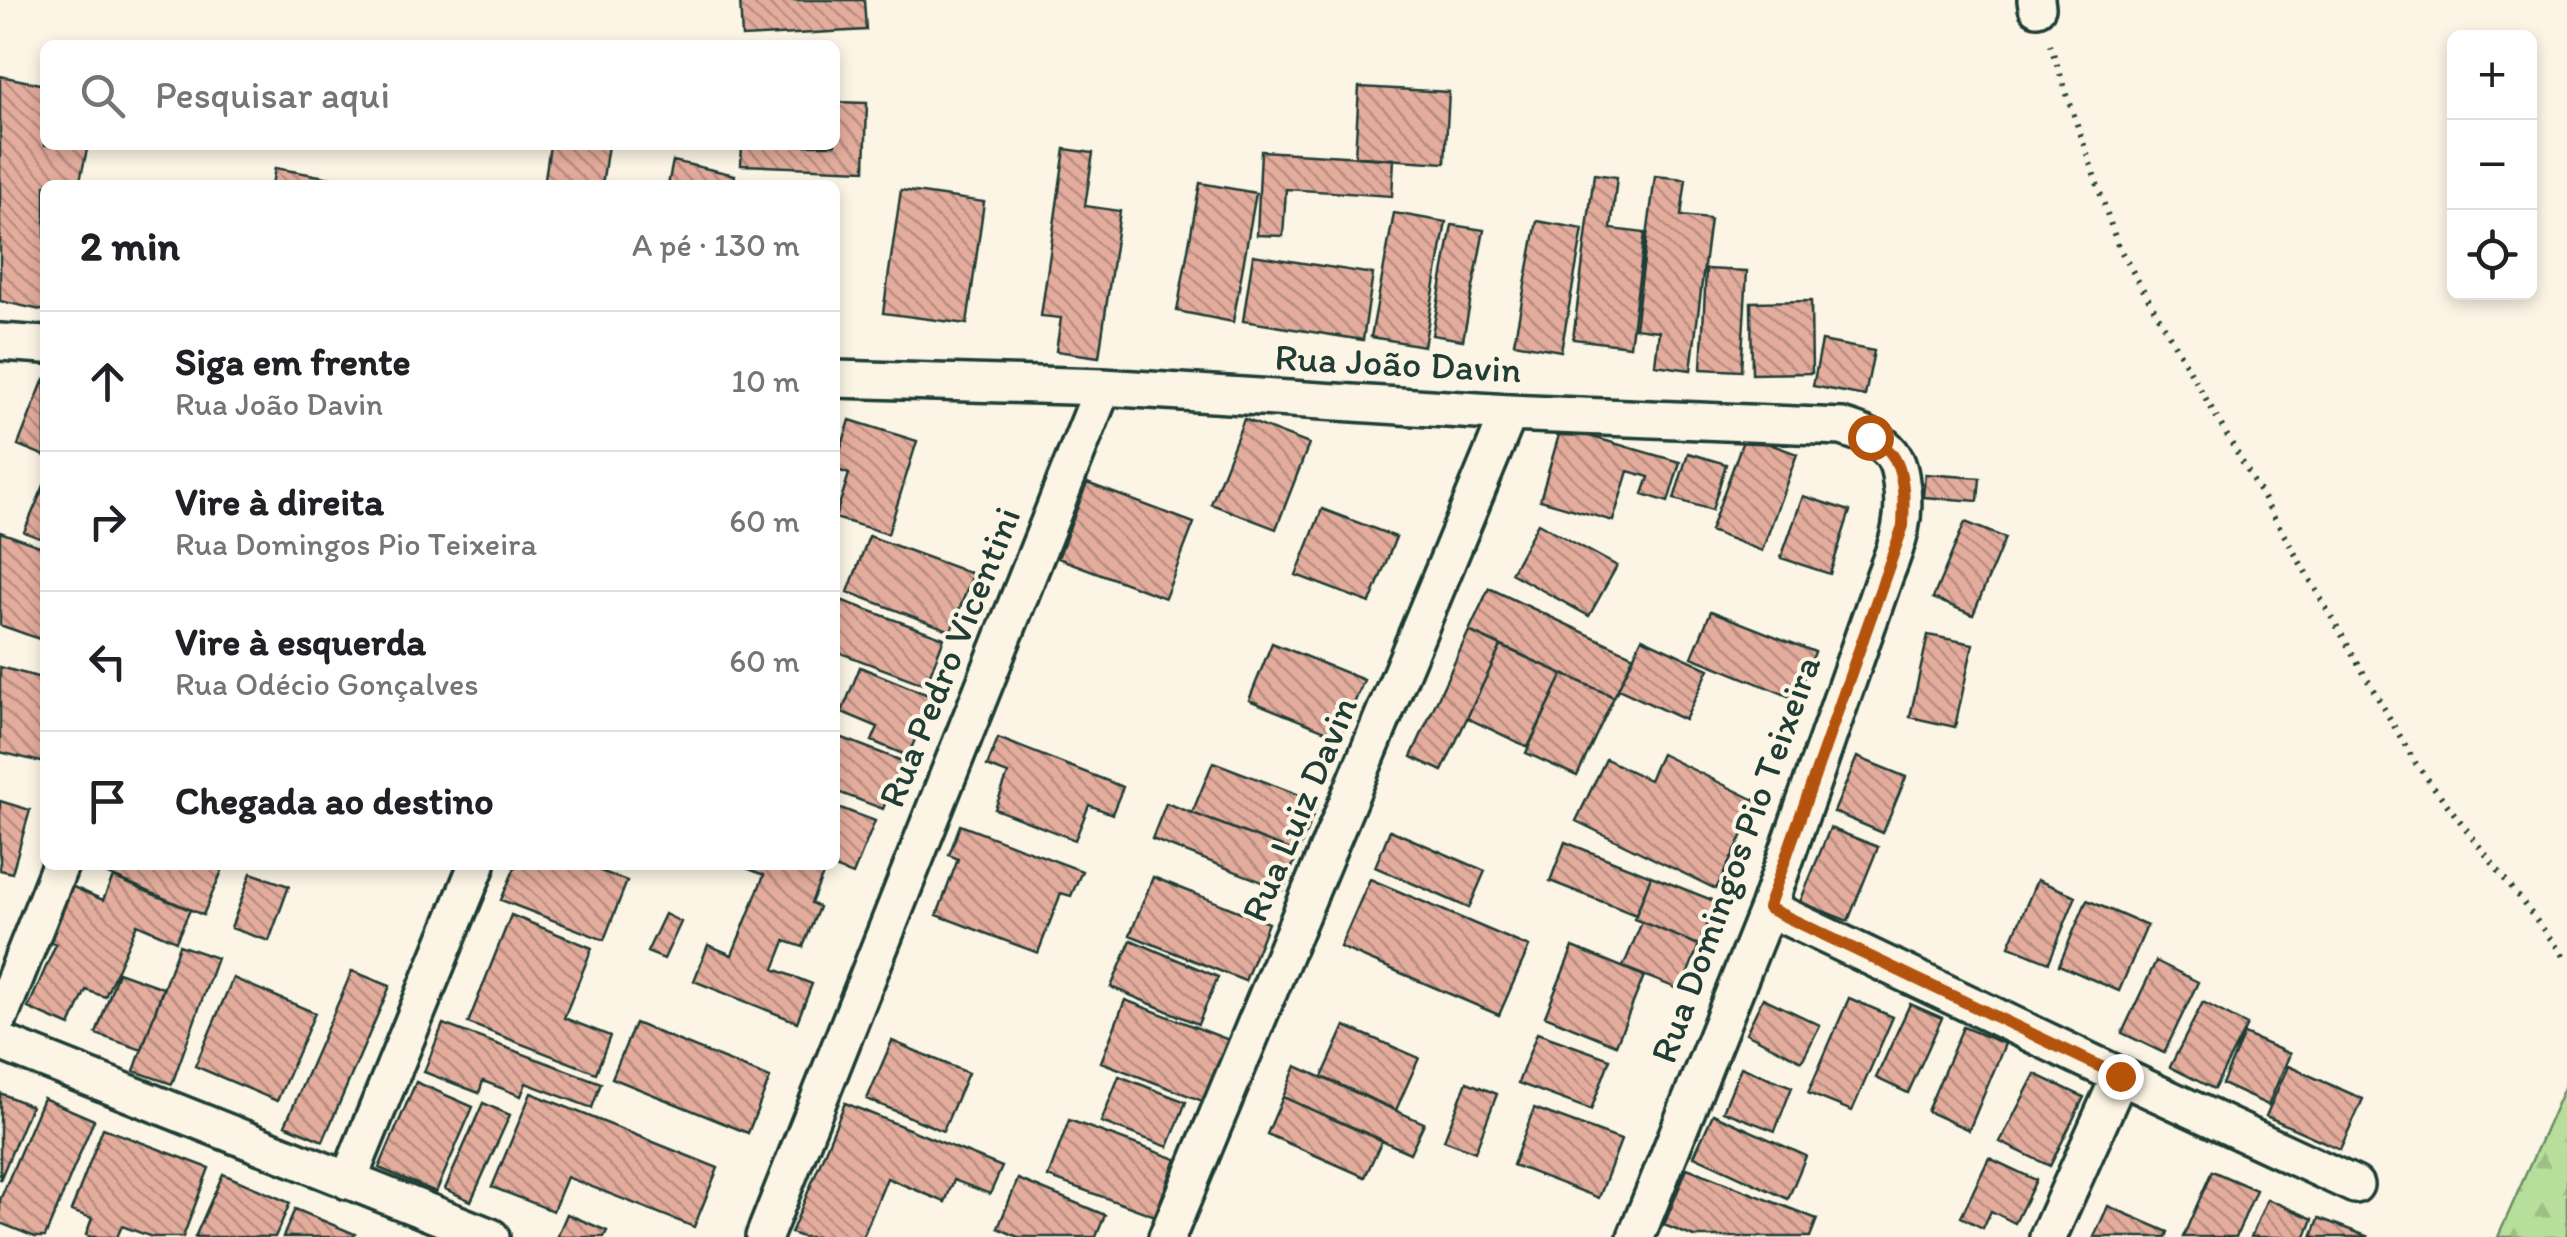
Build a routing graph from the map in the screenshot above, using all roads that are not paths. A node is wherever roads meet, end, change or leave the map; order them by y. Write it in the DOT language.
graph roads {
  1 [pos="0,342"];
  2 [pos="40,345"];
  3 [pos="840,379"];
  4 [pos="1103,388"];
  5 [pos="1510,413"];
  6 [pos="1904,508"];
  7 [pos="58,870"];
  8 [pos="475,870"];
  9 [pos="1768,908"];
  10 [pos="0,1016"];
  11 [pos="0,1042"];
  12 [pos="2120,1076"];
  13 [pos="348,1180"];
  14 [pos="2355,1184"];
  15 [pos="490,1237"];
  16 [pos="764,1237"];
  17 [pos="1167,1237"];
  18 [pos="1636,1237"];
  19 [pos="2048,1237"];
  1 -- 2 [label="street"];
  3 -- 4 [label="street, Rua João Davin"];
  4 -- 5 [label="street, Rua João Davin"];
  4 -- 16 [label="street, Rua Pedro Vicentini"];
  5 -- 6 [label="street, Rua João Davin"];
  5 -- 17 [label="street, Rua Luiz Davin"];
  6 -- 9 [label="street, Rua Domingos Pio Teixeira"];
  7 -- 10 [label="street"];
  8 -- 13 [label="street"];
  9 -- 12 [label="street"];
  9 -- 18 [label="street, Rua Domingos Pio Teixeira"];
  11 -- 13 [label="street"];
  12 -- 14 [label="street"];
  12 -- 19 [label="street"];
  13 -- 15 [label="street"];
}
